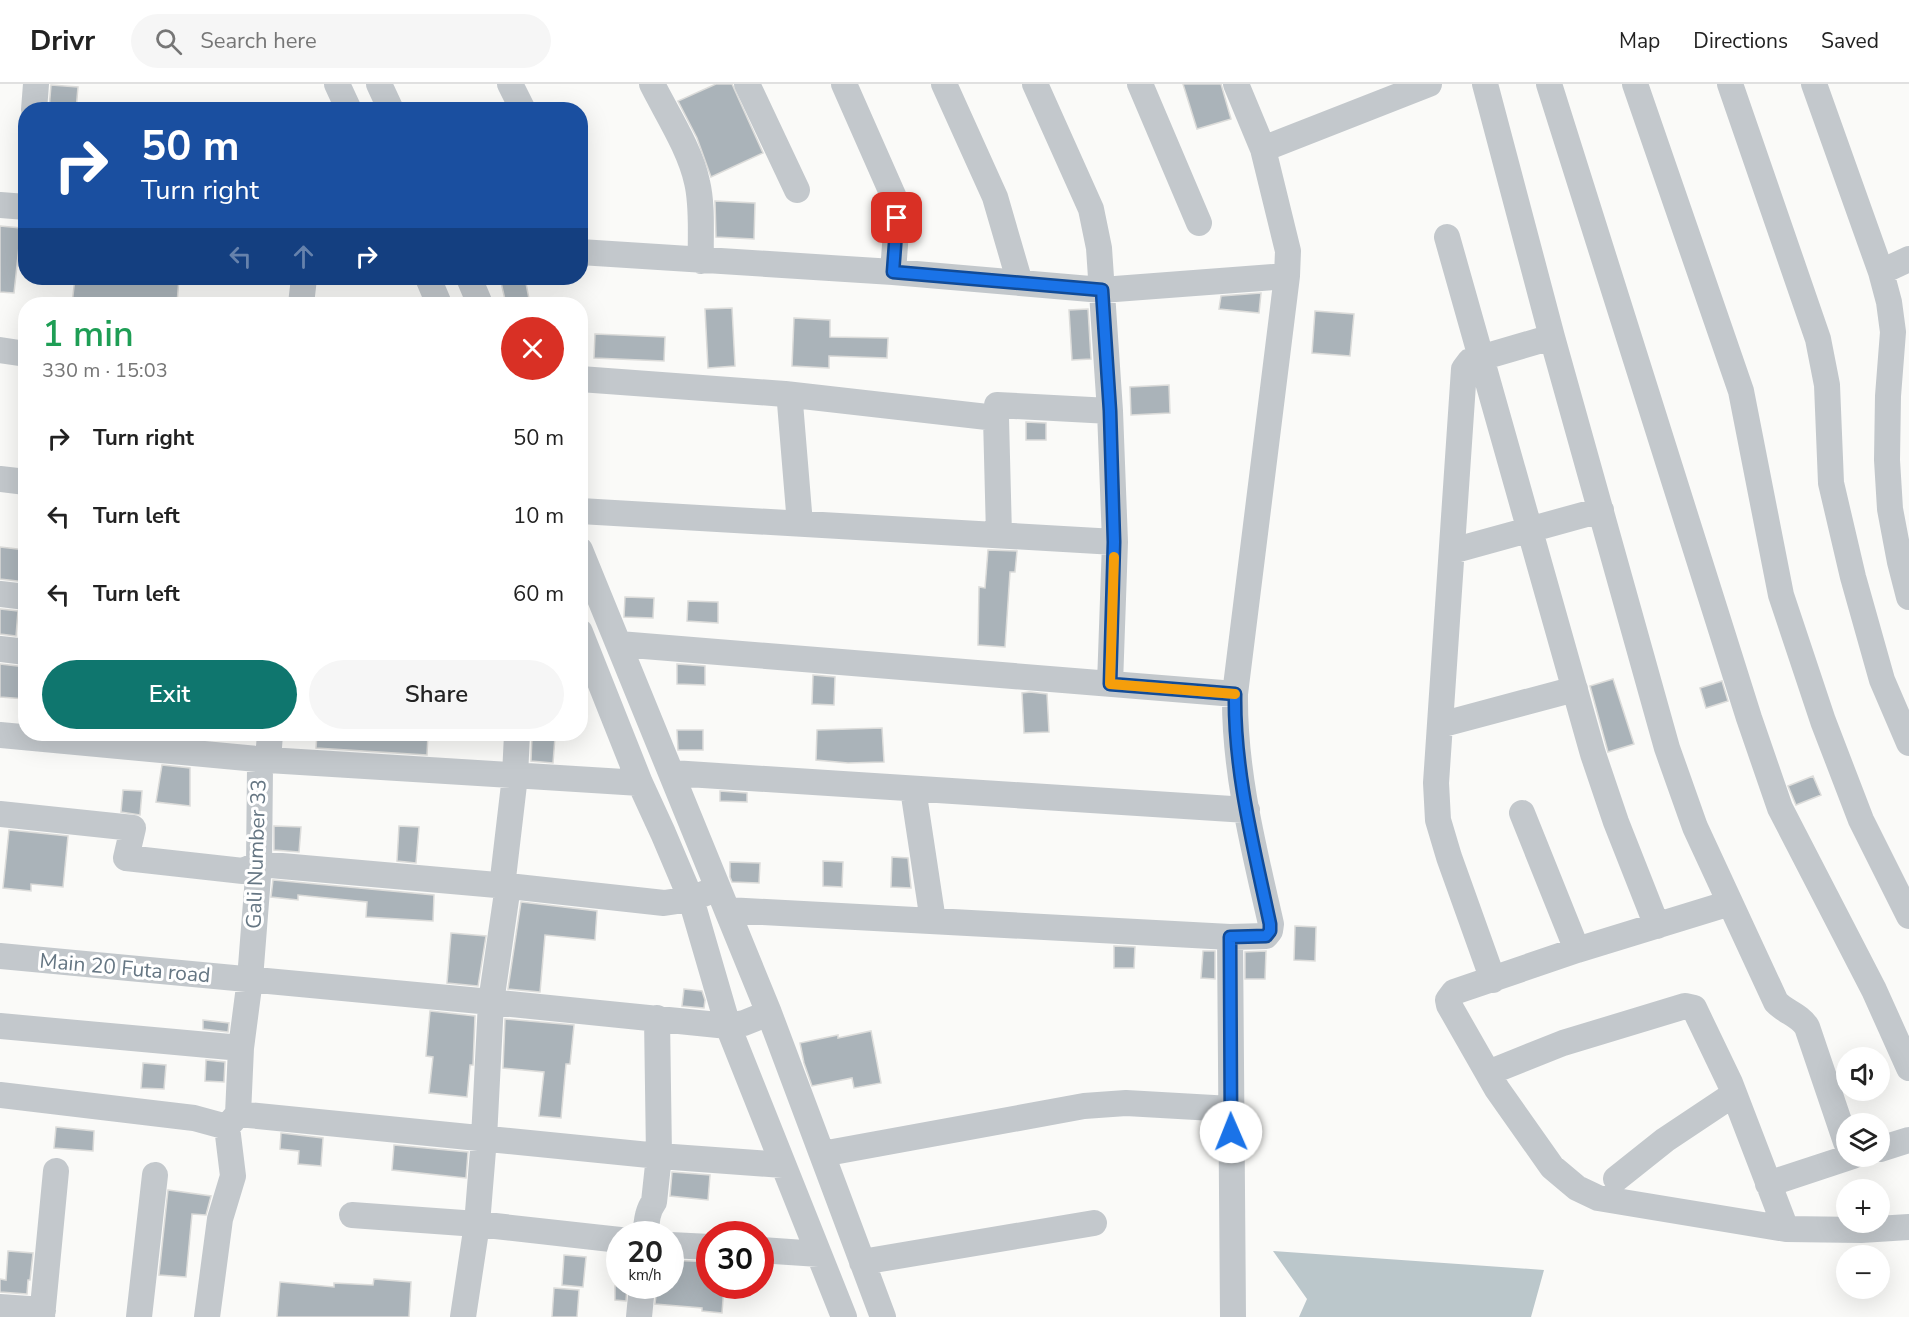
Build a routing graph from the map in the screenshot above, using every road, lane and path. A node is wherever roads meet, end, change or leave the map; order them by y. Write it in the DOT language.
graph roads {
  1 [pos="36,84"];
  2 [pos="337,84"];
  3 [pos="379,84"];
  4 [pos="510,84"];
  5 [pos="652,84"];
  6 [pos="747,84"];
  7 [pos="844,84"];
  8 [pos="944,84"];
  9 [pos="1035,84"];
  10 [pos="1140,84"];
  11 [pos="1236,84"];
  12 [pos="1429,84"];
  13 [pos="1485,84"];
  14 [pos="1549,84"];
  15 [pos="1635,84"];
  16 [pos="1730,84"];
  17 [pos="1814,84"];
  18 [pos="35,102"];
  19 [pos="345,102"];
  20 [pos="387,102"];
  21 [pos="519,102"];
  22 [pos="1263,149"];
  23 [pos="797,190"];
  24 [pos="0,205"];
  25 [pos="18,206"];
  26 [pos="1199,223"];
  27 [pos="1447,237"];
  28 [pos="588,253"];
  29 [pos="1909,258"];
  30 [pos="701,261"];
  31 [pos="893,272"];
  32 [pos="1881,272"];
  33 [pos="1287,276"];
  34 [pos="1020,283"];
  35 [pos="1102,290"];
  36 [pos="1552,337"];
  37 [pos="0,350"];
  38 [pos="18,353"];
  39 [pos="1480,357"];
  40 [pos="588,380"];
  41 [pos="785,394"];
  42 [pos="1110,411"];
  43 [pos="996,418"];
  44 [pos="1909,443"];
  45 [pos="1887,460"];
  46 [pos="0,479"];
  47 [pos="18,481"];
  48 [pos="1601,510"];
  49 [pos="588,511"];
  50 [pos="801,524"];
  51 [pos="1529,530"];
  52 [pos="999,536"];
  53 [pos="1114,542"];
  54 [pos="1452,550"];
  55 [pos="1904,558"];
  56 [pos="588,588"];
  57 [pos="0,594"];
  58 [pos="18,596"];
  59 [pos="1909,597"];
  60 [pos="599,641"];
  61 [pos="0,649"];
  62 [pos="18,651"];
  63 [pos="1110,684"];
  64 [pos="1575,689"];
  65 [pos="1235,694"];
  66 [pos="621,696"];
  67 [pos="1440,725"];
  68 [pos="0,735"];
  69 [pos="18,737"];
  70 [pos="64,741"];
  71 [pos="269,741"];
  72 [pos="517,741"];
  73 [pos="1909,743"];
  74 [pos="268,760"];
  75 [pos="672,773"];
  76 [pos="515,776"];
  77 [pos="640,783"];
  78 [pos="913,789"];
  79 [pos="1247,810"];
  80 [pos="1522,813"];
  81 [pos="0,814"];
  82 [pos="258,864"];
  83 [pos="508,886"];
  84 [pos="708,897"];
  85 [pos="1730,903"];
  86 [pos="1909,916"];
  87 [pos="933,921"];
  88 [pos="1657,926"];
  89 [pos="1230,937"];
  90 [pos="1577,950"];
  91 [pos="0,956"];
  92 [pos="250,979"];
  93 [pos="1493,980"];
  94 [pos="491,1002"];
  95 [pos="657,1018"];
  96 [pos="750,1020"];
  97 [pos="0,1026"];
  98 [pos="240,1048"];
  99 [pos="1909,1068"];
  100 [pos="1488,1073"];
  101 [pos="1734,1094"];
  102 [pos="0,1095"];
  103 [pos="1231,1109"];
  104 [pos="1836,1113"];
  105 [pos="233,1120"];
  106 [pos="484,1138"];
  107 [pos="1909,1140"];
  108 [pos="1890,1146"];
  109 [pos="822,1154"];
  110 [pos="659,1156"];
  111 [pos="1836,1162"];
  112 [pos="783,1165"];
  113 [pos="56,1171"];
  114 [pos="155,1176"];
  115 [pos="1616,1179"];
  116 [pos="1768,1184"];
  117 [pos="352,1215"];
  118 [pos="648,1221"];
  119 [pos="1094,1223"];
  120 [pos="477,1224"];
  121 [pos="1909,1227"];
  122 [pos="1786,1228"];
  123 [pos="606,1238"];
  124 [pos="774,1251"];
  125 [pos="819,1254"];
  126 [pos="862,1262"];
  127 [pos="641,1299"];
  128 [pos="0,1307"];
  129 [pos="42,1314"];
  130 [pos="139,1317"];
  131 [pos="207,1317"];
  132 [pos="463,1317"];
  133 [pos="639,1317"];
  134 [pos="844,1317"];
  135 [pos="883,1317"];
  136 [pos="1233,1317"];
  1 -- 18 [label="street"];
  2 -- 19 [label="street"];
  3 -- 20 [label="street"];
  4 -- 21 [label="street"];
  5 -- 30 [label="street"];
  6 -- 23 [label="street"];
  7 -- 31 [label="street"];
  8 -- 34 [label="street"];
  9 -- 35 [label="street"];
  10 -- 26 [label="street"];
  11 -- 22 [label="street"];
  12 -- 22 [label="street"];
  13 -- 36 [label="street"];
  14 -- 99 [label="street"];
  15 -- 86 [label="street"];
  16 -- 73 [label="street"];
  17 -- 32 [label="street"];
  22 -- 33 [label="street"];
  24 -- 25 [label="street"];
  27 -- 39 [label="street"];
  28 -- 30 [label="street"];
  29 -- 32 [label="street"];
  30 -- 31 [label="street"];
  31 -- 34 [label="street"];
  32 -- 45 [label="street"];
  33 -- 35 [label="street"];
  33 -- 65 [label="street"];
  34 -- 35 [label="street"];
  35 -- 42 [label="street"];
  36 -- 39 [label="street"];
  36 -- 48 [label="street"];
  37 -- 38 [label="street"];
  39 -- 51 [label="street"];
  39 -- 54 [label="street"];
  40 -- 41 [label="street"];
  41 -- 43 [label="street"];
  41 -- 50 [label="street"];
  42 -- 43 [label="street"];
  42 -- 53 [label="street"];
  43 -- 52 [label="street"];
  44 -- 45 [label="street"];
  45 -- 55 [label="street"];
  46 -- 47 [label="street"];
  48 -- 51 [label="street"];
  48 -- 85 [label="street"];
  49 -- 50 [label="street"];
  50 -- 52 [label="street"];
  51 -- 54 [label="street"];
  51 -- 64 [label="street"];
  52 -- 53 [label="street"];
  53 -- 63 [label="street"];
  54 -- 67 [label="street"];
  55 -- 59 [label="street"];
  56 -- 60 [label="street"];
  57 -- 58 [label="street"];
  60 -- 63 [label="street"];
  60 -- 66 [label="street"];
  61 -- 62 [label="street"];
  63 -- 65 [label="street"];
  64 -- 67 [label="street"];
  64 -- 88 [label="street"];
  65 -- 79 [label="street"];
  66 -- 75 [label="street"];
  66 -- 77 [label="street"];
  67 -- 93 [label="street"];
  68 -- 69 [label="street"];
  70 -- 74 [label="street"];
  71 -- 74 [label="street, Gali Number 33"];
  72 -- 76 [label="street"];
  74 -- 76 [label="street"];
  74 -- 82 [label="street, Gali Number 33"];
  75 -- 78 [label="street"];
  75 -- 84 [label="street"];
  76 -- 77 [label="street"];
  76 -- 83 [label="street"];
  77 -- 84 [label="street"];
  78 -- 79 [label="street"];
  78 -- 87 [label="street"];
  79 -- 89 [label="street"];
  80 -- 90 [label="street"];
  81 -- 82 [label="street"];
  82 -- 83 [label="street"];
  82 -- 92 [label="street, Gali Number 33"];
  83 -- 84 [label="street"];
  83 -- 94 [label="street"];
  84 -- 87 [label="street"];
  84 -- 96 [label="street"];
  84 -- 96 [label="street"];
  85 -- 88 [label="street"];
  85 -- 104 [label="street"];
  87 -- 89 [label="street"];
  88 -- 90 [label="street"];
  89 -- 103 [label="street"];
  90 -- 93 [label="street"];
  91 -- 92 [label="street, Main 20 Futa road"];
  92 -- 94 [label="street, Main 20 Futa road"];
  92 -- 98 [label="street, Gali Number 33"];
  93 -- 100 [label="street"];
  94 -- 95 [label="street, Main 20 Futa road"];
  94 -- 106 [label="street"];
  95 -- 96 [label="street, Main 20 Futa road"];
  95 -- 110 [label="street"];
  96 -- 109 [label="street"];
  96 -- 112 [label="street"];
  97 -- 98 [label="street"];
  98 -- 105 [label="street, Gali Number 33"];
  100 -- 101 [label="street"];
  100 -- 122 [label="street"];
  101 -- 115 [label="street"];
  101 -- 116 [label="street"];
  102 -- 105 [label="street"];
  103 -- 109 [label="street"];
  103 -- 136 [label="street"];
  105 -- 106 [label="street"];
  105 -- 131 [label="street, Gali Number 33"];
  106 -- 110 [label="street"];
  106 -- 120 [label="street"];
  107 -- 108 [label="street"];
  109 -- 126 [label="street"];
  110 -- 112 [label="street"];
  110 -- 118 [label="street"];
  111 -- 116 [label="street"];
  112 -- 125 [label="street"];
  113 -- 129 [label="street"];
  114 -- 130 [label="street"];
  116 -- 122 [label="street"];
  117 -- 120 [label="street"];
  119 -- 126 [label="street"];
  120 -- 123 [label="street"];
  120 -- 132 [label="street"];
  121 -- 122 [label="street"];
  124 -- 125 [label="street"];
  125 -- 134 [label="street"];
  126 -- 135 [label="street"];
  127 -- 133 [label="street"];
  128 -- 129 [label="street"];
}
